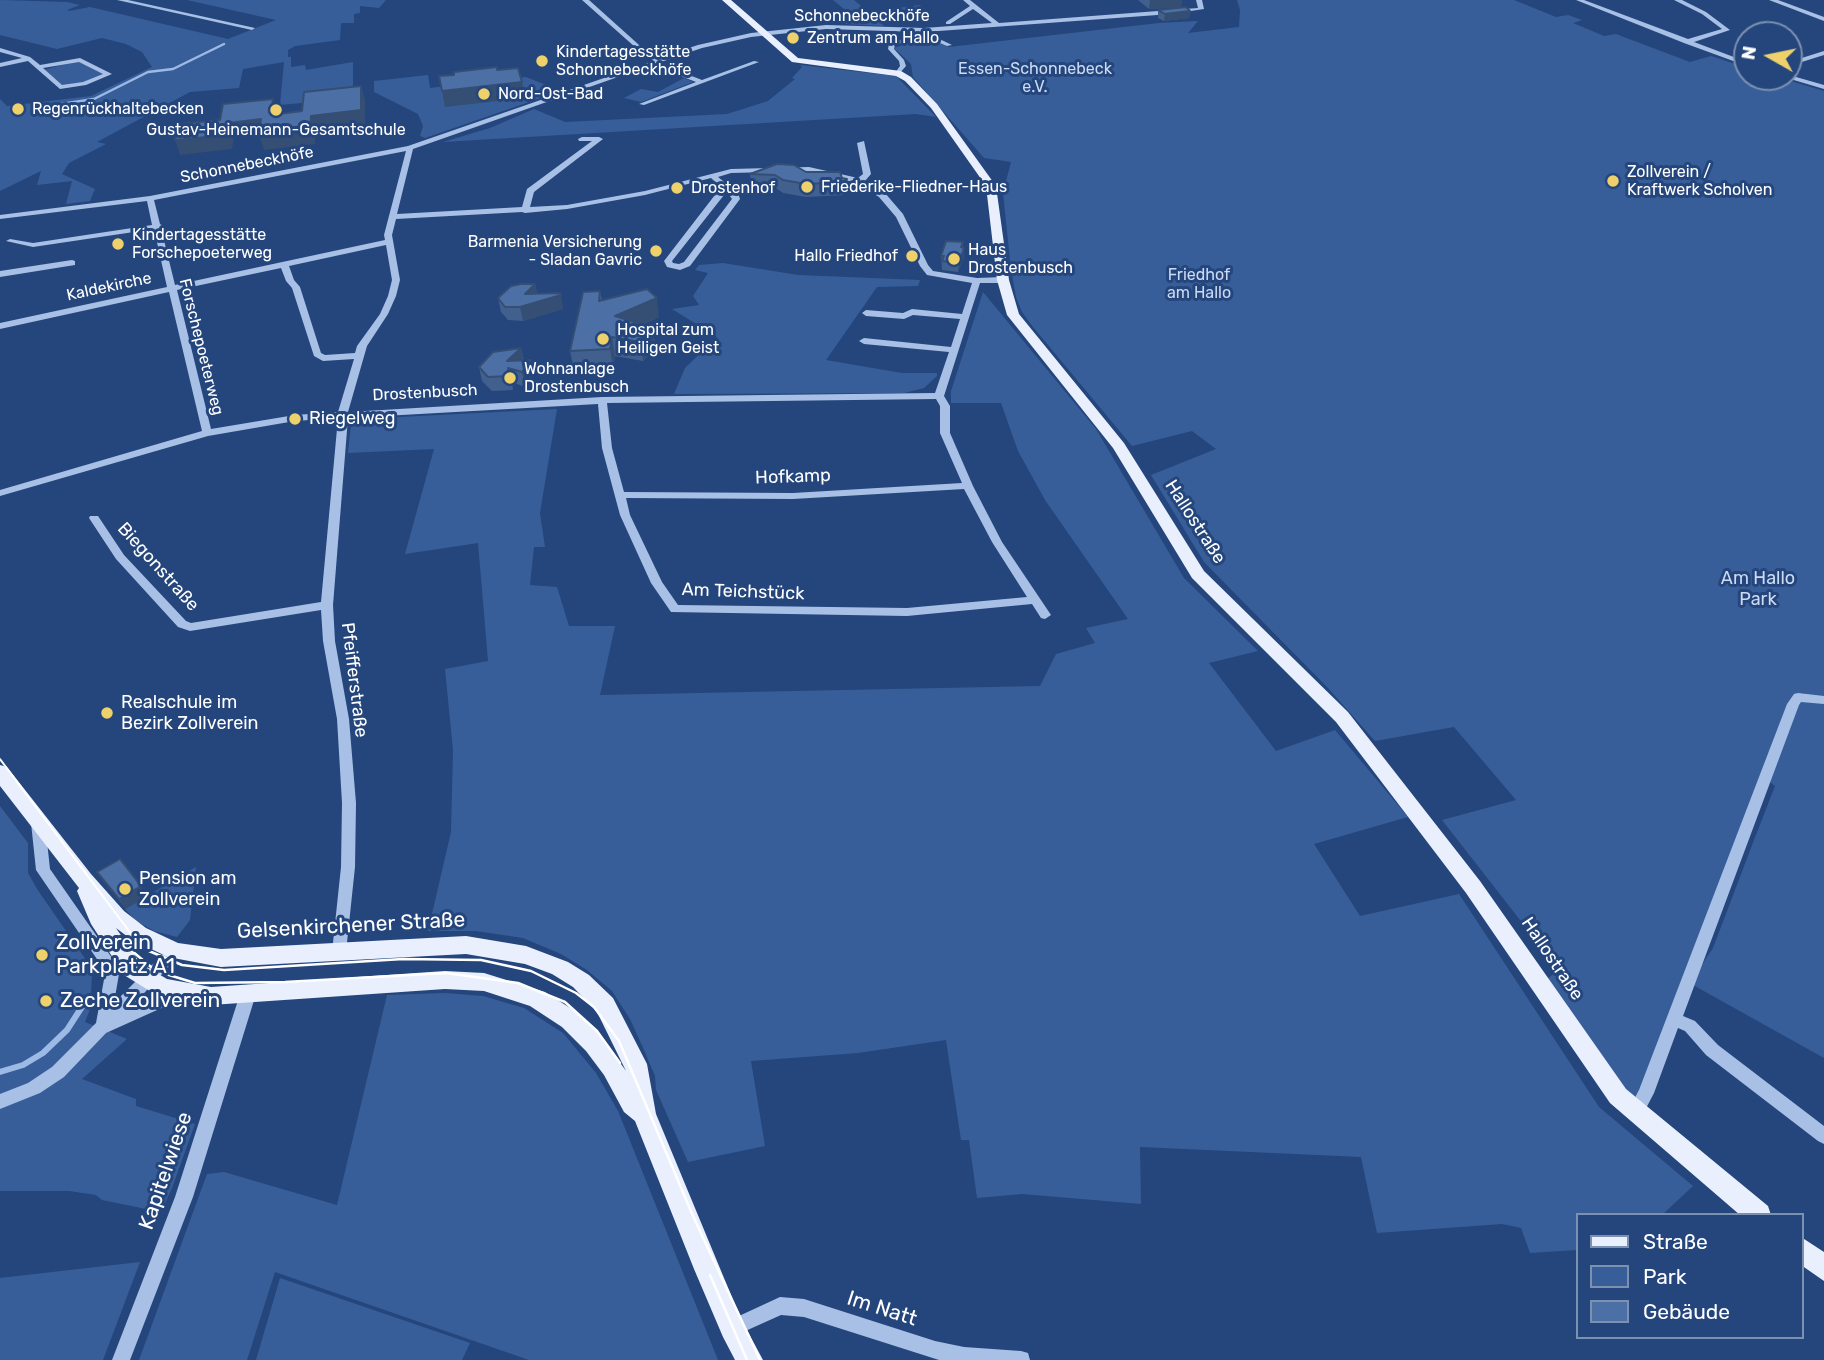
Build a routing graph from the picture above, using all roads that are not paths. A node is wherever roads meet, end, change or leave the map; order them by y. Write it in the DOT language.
graph roads {
  1 [pos="120,0"];
  2 [pos="585,0"];
  3 [pos="726,0"];
  4 [pos="966,0"];
  5 [pos="1199,0"];
  6 [pos="1579,0"];
  7 [pos="1677,0"];
  8 [pos="1772,0"];
  9 [pos="973,6"];
  10 [pos="1824,19"];
  11 [pos="948,23"];
  12 [pos="998,25"];
  13 [pos="252,28"];
  14 [pos="923,32"];
  15 [pos="763,33"];
  16 [pos="1685,43"];
  17 [pos="949,45"];
  18 [pos="0,50"];
  19 [pos="1824,53"];
  20 [pos="28,58"];
  21 [pos="1733,59"];
  22 [pos="1803,61"];
  23 [pos="655,62"];
  24 [pos="756,62"];
  25 [pos="0,65"];
  26 [pos="40,67"];
  27 [pos="1803,72"];
  28 [pos="898,73"];
  29 [pos="1824,79"];
  30 [pos="1803,81"];
  31 [pos="702,82"];
  32 [pos="1824,87"];
  33 [pos="642,104"];
  34 [pos="582,139"];
  35 [pos="861,143"];
  36 [pos="410,148"];
  37 [pos="712,175"];
  38 [pos="860,181"];
  39 [pos="728,189"];
  40 [pos="150,198"];
  41 [pos="524,211"];
  42 [pos="0,217"];
  43 [pos="394,217"];
  44 [pos="159,226"];
  45 [pos="10,242"];
  46 [pos="388,242"];
  47 [pos="72,263"];
  48 [pos="284,263"];
  49 [pos="0,274"];
  50 [pos="1003,280"];
  51 [pos="978,281"];
  52 [pos="171,288"];
  53 [pos="866,313"];
  54 [pos="965,317"];
  55 [pos="0,326"];
  56 [pos="864,341"];
  57 [pos="954,350"];
  58 [pos="359,356"];
  59 [pos="940,397"];
  60 [pos="602,401"];
  61 [pos="343,413"];
  62 [pos="207,433"];
  63 [pos="968,486"];
  64 [pos="1,491"];
  65 [pos="619,495"];
  66 [pos="94,518"];
  67 [pos="1033,600"];
  68 [pos="327,605"];
  69 [pos="1045,615"];
  70 [pos="1824,700"];
  71 [pos="0,772"];
  72 [pos="38,822"];
  73 [pos="84,880"];
  74 [pos="175,951"];
  75 [pos="338,952"];
  76 [pos="147,979"];
  77 [pos="181,992"];
  78 [pos="248,994"];
  79 [pos="1673,1019"];
  80 [pos="102,1028"];
  81 [pos="0,1102"];
  82 [pos="1636,1113"];
  83 [pos="644,1114"];
  84 [pos="1824,1136"];
  85 [pos="1757,1213"];
  86 [pos="1803,1251"];
  87 [pos="1824,1268"];
  88 [pos="732,1328"];
  89 [pos="121,1360"];
  90 [pos="750,1360"];
  91 [pos="1021,1360"];
  1 -- 13 [label="street"];
  2 -- 23 [label="street"];
  3 -- 15 [label="main road"];
  4 -- 9 [label="street"];
  5 -- 12 [label="street, Schonnebeckhöfe"];
  6 -- 16 [label="street"];
  7 -- 16 [label="street"];
  8 -- 10 [label="street"];
  9 -- 11 [label="street"];
  9 -- 12 [label="street"];
  12 -- 14 [label="street, Schonnebeckhöfe"];
  14 -- 15 [label="street, Schonnebeckhöfe"];
  14 -- 17 [label="street"];
  14 -- 28 [label="street"];
  15 -- 23 [label="street, Schonnebeckhöfe"];
  15 -- 28 [label="main road"];
  16 -- 21 [label="street"];
  18 -- 20 [label="street"];
  19 -- 22 [label="street"];
  20 -- 25 [label="street"];
  20 -- 26 [label="street"];
  23 -- 31 [label="street"];
  23 -- 36 [label="street, Schonnebeckhöfe"];
  24 -- 31 [label="street"];
  26 -- 26 [label="street"];
  27 -- 29 [label="street"];
  28 -- 50 [label="main road, Hallostraße"];
  30 -- 32 [label="street"];
  31 -- 33 [label="street"];
  34 -- 41 [label="street"];
  35 -- 38 [label="street"];
  36 -- 40 [label="street, Schonnebeckhöfe"];
  36 -- 43 [label="street"];
  37 -- 38 [label="street"];
  37 -- 39 [label="street"];
  37 -- 41 [label="street"];
  38 -- 51 [label="street"];
  39 -- 39 [label="street"];
  40 -- 42 [label="street, Schonnebeckhöfe"];
  40 -- 44 [label="street, Forschepoeterweg"];
  41 -- 43 [label="street"];
  43 -- 46 [label="street"];
  44 -- 45 [label="street"];
  44 -- 52 [label="street, Forschepoeterweg"];
  46 -- 48 [label="street, Kaldekirche"];
  46 -- 58 [label="street"];
  47 -- 49 [label="street"];
  48 -- 52 [label="street, Kaldekirche"];
  48 -- 58 [label="street"];
  50 -- 51 [label="street"];
  50 -- 82 [label="main road, Hallostraße"];
  51 -- 54 [label="street"];
  52 -- 55 [label="street, Kaldekirche"];
  52 -- 62 [label="street, Forschepoeterweg"];
  53 -- 54 [label="street"];
  54 -- 57 [label="street"];
  56 -- 57 [label="street"];
  57 -- 59 [label="street"];
  58 -- 61 [label="street"];
  59 -- 60 [label="street, Drostenbusch"];
  59 -- 63 [label="street"];
  60 -- 61 [label="street, Drostenbusch"];
  60 -- 65 [label="street, Am Teichstück"];
  61 -- 62 [label="street, Drostenbusch"];
  61 -- 68 [label="street, Pfeifferstraße"];
  62 -- 64 [label="street, Drostenbusch"];
  63 -- 65 [label="street, Hofkamp"];
  63 -- 67 [label="street"];
  65 -- 67 [label="street, Am Teichstück"];
  66 -- 68 [label="street, Biegonstraße"];
  67 -- 69 [label="street"];
  68 -- 75 [label="street, Pfeifferstraße"];
  70 -- 79 [label="street"];
  71 -- 72 [label="main road, Gelsenkirchener Straße"];
  72 -- 73 [label="main road, Gelsenkirchener Straße"];
  72 -- 80 [label="street"];
  73 -- 74 [label="main road, Gelsenkirchener Straße"];
  73 -- 76 [label="main road, Gelsenkirchener Straße"];
  74 -- 75 [label="main road, Gelsenkirchener Straße"];
  74 -- 76 [label="street"];
  75 -- 83 [label="main road, Gelsenkirchener Straße"];
  76 -- 77 [label="main road, Gelsenkirchener Straße"];
  76 -- 80 [label="street"];
  77 -- 78 [label="main road, Gelsenkirchener Straße"];
  77 -- 80 [label="street"];
  78 -- 83 [label="main road, Gelsenkirchener Straße"];
  78 -- 89 [label="street, Kapitelwiese"];
  79 -- 82 [label="street"];
  79 -- 84 [label="street"];
  80 -- 81 [label="street"];
  82 -- 85 [label="main road, Hallostraße"];
  83 -- 88 [label="main road, Gelsenkirchener Straße"];
  86 -- 87 [label="main road"];
  88 -- 90 [label="main road, Gelsenkirchener Straße"];
  88 -- 91 [label="street, Im Natt"];
}
